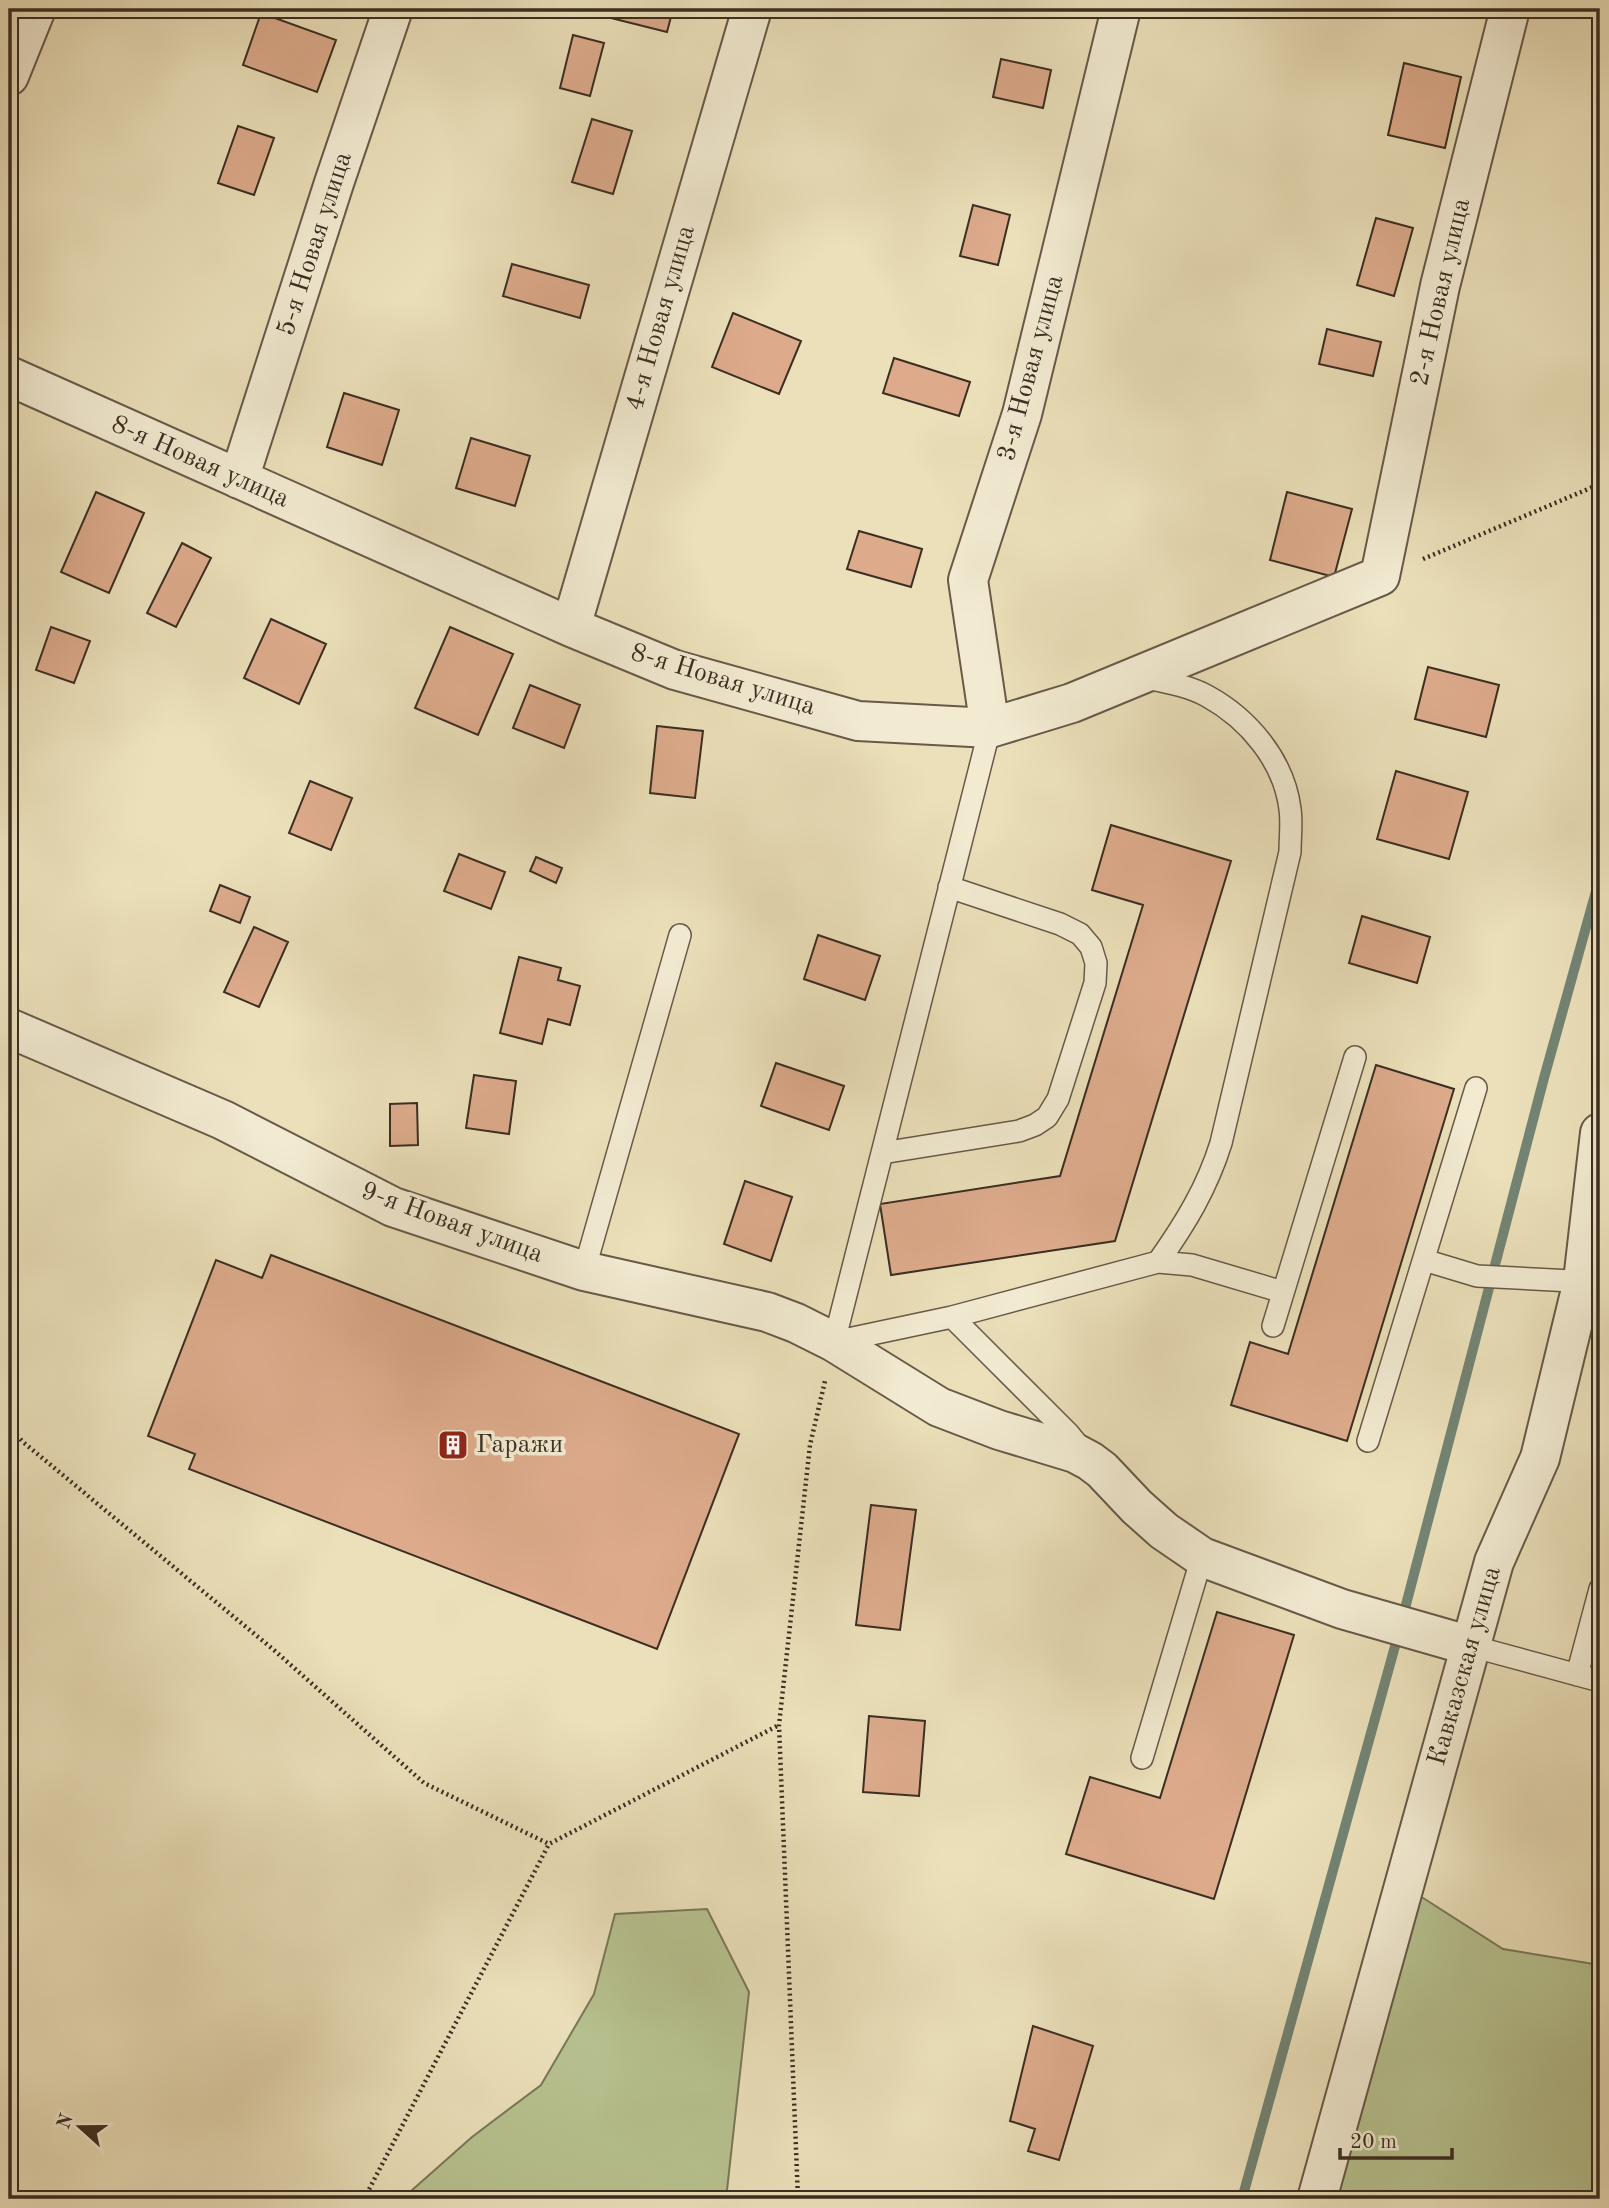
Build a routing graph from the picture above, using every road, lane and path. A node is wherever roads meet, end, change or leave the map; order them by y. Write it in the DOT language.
graph roads {
  1 [pos="36,9"];
  2 [pos="393,9"];
  3 [pos="752,9"];
  4 [pos="1121,9"];
  5 [pos="1510,9"];
  6 [pos="9,76"];
  7 [pos="9,376"];
  8 [pos="239,479"];
  9 [pos="1600,484"];
  10 [pos="1380,576"];
  11 [pos="571,627"];
  12 [pos="1135,677"];
  13 [pos="990,728"];
  14 [pos="949,887"];
  15 [pos="680,935"];
  16 [pos="9,1028"];
  17 [pos="1355,1056"];
  18 [pos="1476,1088"];
  19 [pos="1600,1133"];
  20 [pos="882,1153"];
  21 [pos="1423,1259"];
  22 [pos="1158,1262"];
  23 [pos="584,1271"];
  24 [pos="1591,1282"];
  25 [pos="1283,1292"];
  26 [pos="952,1317"];
  27 [pos="1273,1326"];
  28 [pos="834,1342"];
  29 [pos="9,1427"];
  30 [pos="1368,1441"];
  31 [pos="1090,1461"];
  32 [pos="1202,1557"];
  33 [pos="1600,1589"];
  34 [pos="1458,1642"];
  35 [pos="1577,1675"];
  36 [pos="1600,1681"];
  37 [pos="779,1725"];
  38 [pos="1142,1758"];
  39 [pos="549,1844"];
  40 [pos="364,2199"];
  41 [pos="798,2199"];
  42 [pos="1317,2199"];
  1 -- 6 [label="street"];
  2 -- 8 [label="street, 5-я Новая улица"];
  3 -- 11 [label="street, 4-я Новая улица"];
  4 -- 13 [label="street, 3-я Новая улица"];
  5 -- 10 [label="street, 2-я Новая улица"];
  7 -- 8 [label="street, 8-я Новая улица"];
  8 -- 11 [label="street, 8-я Новая улица"];
  9 -- 10 [label="path"];
  10 -- 12 [label="street, 8-я Новая улица"];
  11 -- 13 [label="street, 8-я Новая улица"];
  12 -- 13 [label="street, 8-я Новая улица"];
  12 -- 22 [label="lane"];
  13 -- 14 [label="lane"];
  14 -- 20 [label="lane"];
  14 -- 20 [label="lane"];
  15 -- 23 [label="lane"];
  16 -- 23 [label="street, 9-я Новая улица"];
  17 -- 25 [label="lane"];
  18 -- 21 [label="lane"];
  19 -- 24 [label="street, Кавказская улица"];
  20 -- 28 [label="lane"];
  21 -- 24 [label="lane"];
  21 -- 30 [label="lane"];
  22 -- 25 [label="lane"];
  22 -- 26 [label="lane"];
  23 -- 28 [label="street, 9-я Новая улица"];
  24 -- 34 [label="street, Кавказская улица"];
  25 -- 27 [label="lane"];
  26 -- 28 [label="lane"];
  26 -- 31 [label="lane"];
  28 -- 31 [label="street, 9-я Новая улица"];
  28 -- 37 [label="path"];
  29 -- 39 [label="path"];
  31 -- 32 [label="street, 9-я Новая улица"];
  32 -- 34 [label="street, 9-я Новая улица"];
  32 -- 38 [label="lane"];
  33 -- 35 [label="lane"];
  34 -- 35 [label="lane"];
  34 -- 42 [label="street, Кавказская улица"];
  35 -- 36 [label="lane"];
  37 -- 39 [label="path"];
  37 -- 41 [label="path"];
  39 -- 40 [label="path"];
}
